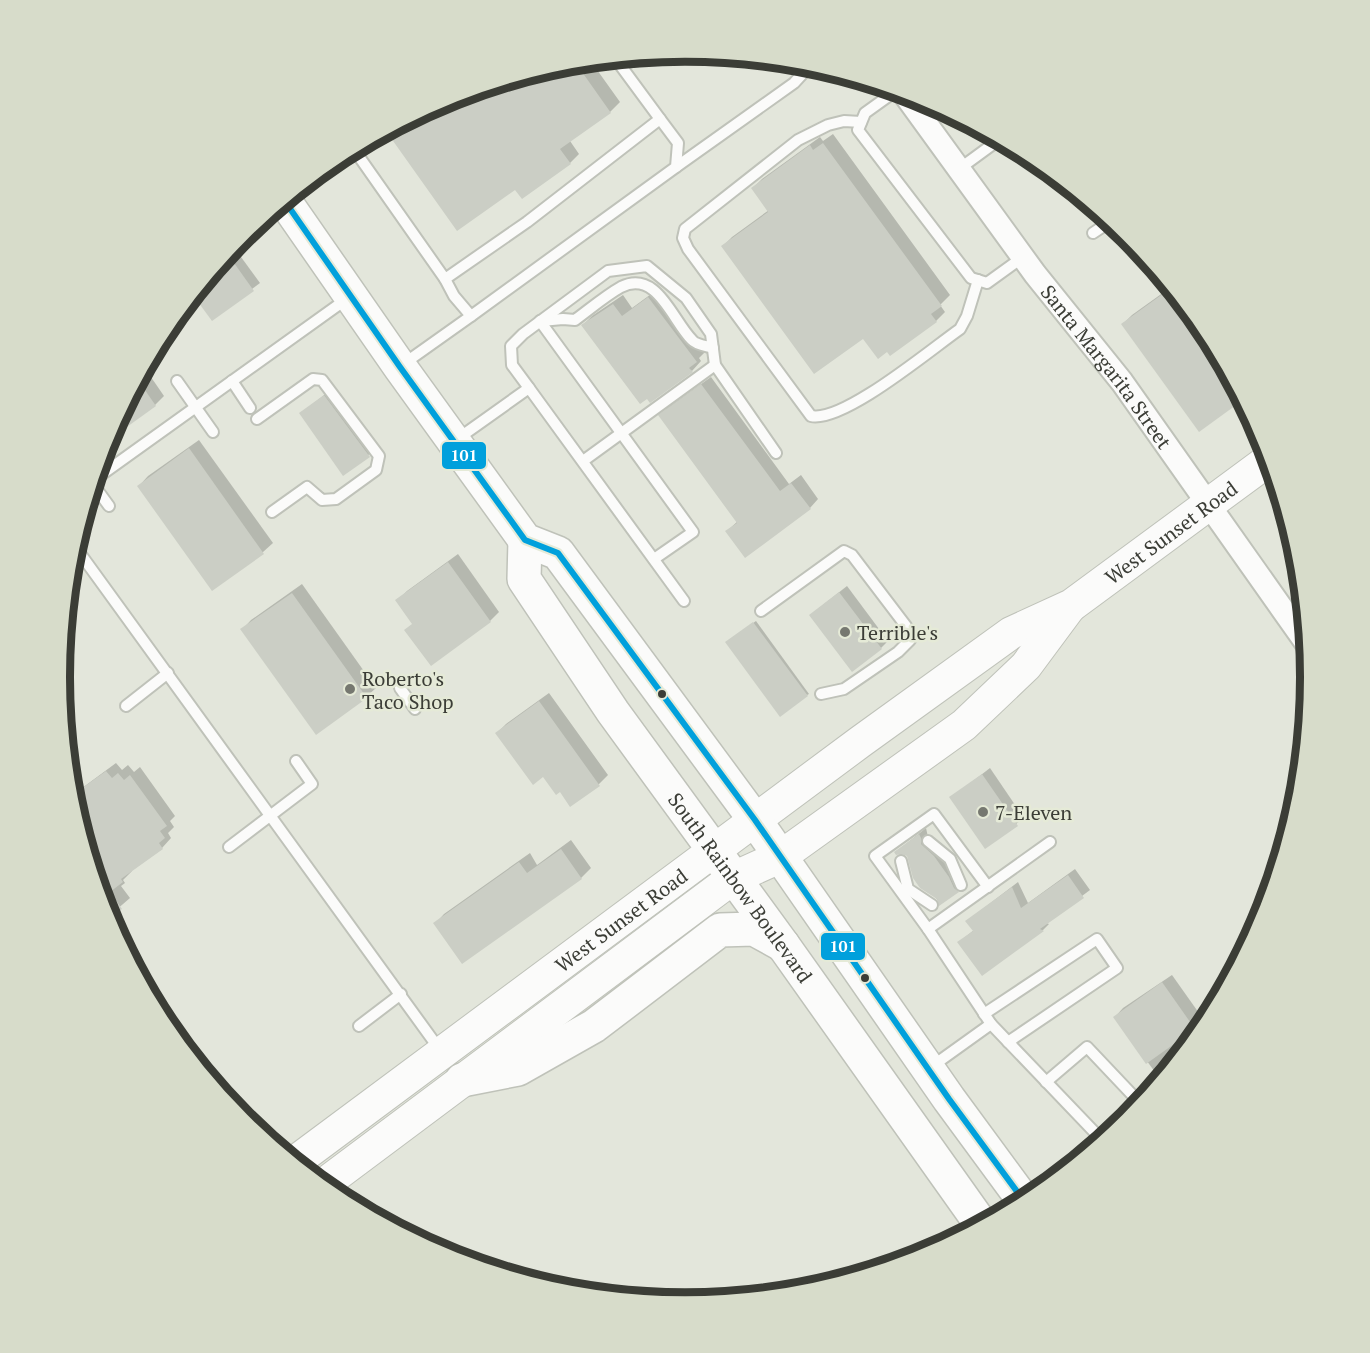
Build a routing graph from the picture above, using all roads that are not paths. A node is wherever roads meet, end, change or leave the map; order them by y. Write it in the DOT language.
graph roads {
  1 [pos="621,65"];
  2 [pos="803,73"];
  3 [pos="889,96"];
  4 [pos="913,105"];
  5 [pos="660,118"];
  6 [pos="861,122"];
  7 [pos="993,144"];
  8 [pos="358,156"];
  9 [pos="676,167"];
  10 [pos="959,169"];
  11 [pos="289,207"];
  12 [pos="1103,226"];
  13 [pos="1094,233"];
  14 [pos="1023,257"];
  15 [pos="445,279"];
  16 [pos="978,280"];
  17 [pos="351,296"];
  18 [pos="471,316"];
  19 [pos="540,321"];
  20 [pos="713,348"];
  21 [pos="715,365"];
  22 [pos="399,367"];
  23 [pos="177,381"];
  24 [pos="232,381"];
  25 [pos="529,388"];
  26 [pos="196,407"];
  27 [pos="250,408"];
  28 [pos="257,419"];
  29 [pos="213,432"];
  30 [pos="621,434"];
  31 [pos="454,442"];
  32 [pos="776,453"];
  33 [pos="583,461"];
  34 [pos="1262,465"];
  35 [pos="106,472"];
  36 [pos="99,492"];
  37 [pos="1208,504"];
  38 [pos="109,506"];
  39 [pos="272,512"];
  40 [pos="525,540"];
  41 [pos="82,556"];
  42 [pos="654,559"];
  43 [pos="684,601"];
  44 [pos="1072,605"];
  45 [pos="761,610"];
  46 [pos="1299,632"];
  47 [pos="168,674"];
  48 [pos="400,688"];
  49 [pos="822,694"];
  50 [pos="126,706"];
  51 [pos="415,709"];
  52 [pos="296,762"];
  53 [pos="271,815"];
  54 [pos="755,820"];
  55 [pos="928,841"];
  56 [pos="1050,842"];
  57 [pos="229,847"];
  58 [pos="713,850"];
  59 [pos="962,850"];
  60 [pos="780,857"];
  61 [pos="901,861"];
  62 [pos="946,862"];
  63 [pos="733,878"];
  64 [pos="961,885"];
  65 [pos="988,887"];
  66 [pos="909,888"];
  67 [pos="932,905"];
  68 [pos="928,930"];
  69 [pos="783,945"];
  70 [pos="401,994"];
  71 [pos="987,1019"];
  72 [pos="359,1026"];
  73 [pos="1008,1042"];
  74 [pos="442,1052"];
  75 [pos="928,1069"];
  76 [pos="462,1080"];
  77 [pos="1046,1082"];
  78 [pos="1134,1096"];
  79 [pos="1096,1134"];
  80 [pos="302,1157"];
  81 [pos="331,1179"];
  82 [pos="1018,1193"];
  83 [pos="977,1218"];
  1 -- 5 [label="lane"];
  2 -- 9 [label="lane"];
  3 -- 6 [label="lane"];
  4 -- 10 [label="street, Santa Margarita Street"];
  5 -- 9 [label="lane"];
  5 -- 15 [label="lane"];
  6 -- 16 [label="lane"];
  6 -- 16 [label="lane"];
  7 -- 10 [label="lane"];
  8 -- 15 [label="lane"];
  9 -- 18 [label="lane"];
  10 -- 14 [label="street, Santa Margarita Street"];
  11 -- 17 [label="main road"];
  12 -- 13 [label="lane"];
  14 -- 16 [label="lane"];
  14 -- 37 [label="street, Santa Margarita Street"];
  15 -- 18 [label="lane"];
  17 -- 22 [label="main road"];
  17 -- 24 [label="lane"];
  18 -- 22 [label="lane"];
  19 -- 20 [label="lane"];
  19 -- 20 [label="lane"];
  19 -- 25 [label="lane"];
  19 -- 30 [label="lane"];
  20 -- 21 [label="lane"];
  21 -- 30 [label="lane"];
  21 -- 32 [label="lane"];
  22 -- 31 [label="main road"];
  23 -- 26 [label="lane"];
  24 -- 26 [label="lane"];
  24 -- 27 [label="lane"];
  25 -- 31 [label="lane"];
  25 -- 33 [label="lane"];
  26 -- 29 [label="lane"];
  26 -- 35 [label="lane"];
  28 -- 39 [label="lane"];
  30 -- 33 [label="lane"];
  30 -- 42 [label="lane"];
  31 -- 40 [label="main road"];
  33 -- 42 [label="lane"];
  34 -- 37 [label="main road, West Sunset Road"];
  36 -- 38 [label="lane"];
  37 -- 44 [label="main road, West Sunset Road"];
  37 -- 46 [label="street, Santa Margarita Street"];
  40 -- 54 [label="main road"];
  40 -- 58 [label="main road, South Rainbow Boulevard"];
  41 -- 47 [label="lane"];
  42 -- 43 [label="lane"];
  44 -- 54 [label="main road, West Sunset Road"];
  44 -- 60 [label="main road, West Sunset Road"];
  45 -- 49 [label="lane"];
  47 -- 50 [label="lane"];
  47 -- 53 [label="lane"];
  48 -- 51 [label="lane"];
  52 -- 53 [label="lane"];
  53 -- 57 [label="lane"];
  53 -- 70 [label="lane"];
  54 -- 58 [label="main road, West Sunset Road"];
  54 -- 60 [label="main road"];
  55 -- 62 [label="lane"];
  56 -- 65 [label="lane"];
  58 -- 63 [label="main road, South Rainbow Boulevard"];
  58 -- 74 [label="main road, West Sunset Road"];
  59 -- 62 [label="lane"];
  59 -- 65 [label="lane"];
  59 -- 66 [label="lane"];
  60 -- 63 [label="main road, West Sunset Road"];
  60 -- 75 [label="main road"];
  61 -- 66 [label="lane"];
  62 -- 64 [label="lane"];
  63 -- 69 [label="main road, South Rainbow Boulevard"];
  63 -- 76 [label="main road, West Sunset Road"];
  65 -- 68 [label="lane"];
  66 -- 67 [label="lane"];
  66 -- 68 [label="lane"];
  68 -- 71 [label="lane"];
  69 -- 76 [label="main road"];
  69 -- 83 [label="main road, South Rainbow Boulevard"];
  70 -- 72 [label="lane"];
  70 -- 74 [label="lane"];
  71 -- 73 [label="lane"];
  71 -- 73 [label="lane"];
  71 -- 75 [label="lane"];
  73 -- 77 [label="lane"];
  74 -- 76 [label="main road"];
  74 -- 80 [label="main road, West Sunset Road"];
  75 -- 82 [label="main road"];
  76 -- 81 [label="main road, West Sunset Road"];
  77 -- 78 [label="lane"];
  77 -- 79 [label="lane"];
}
